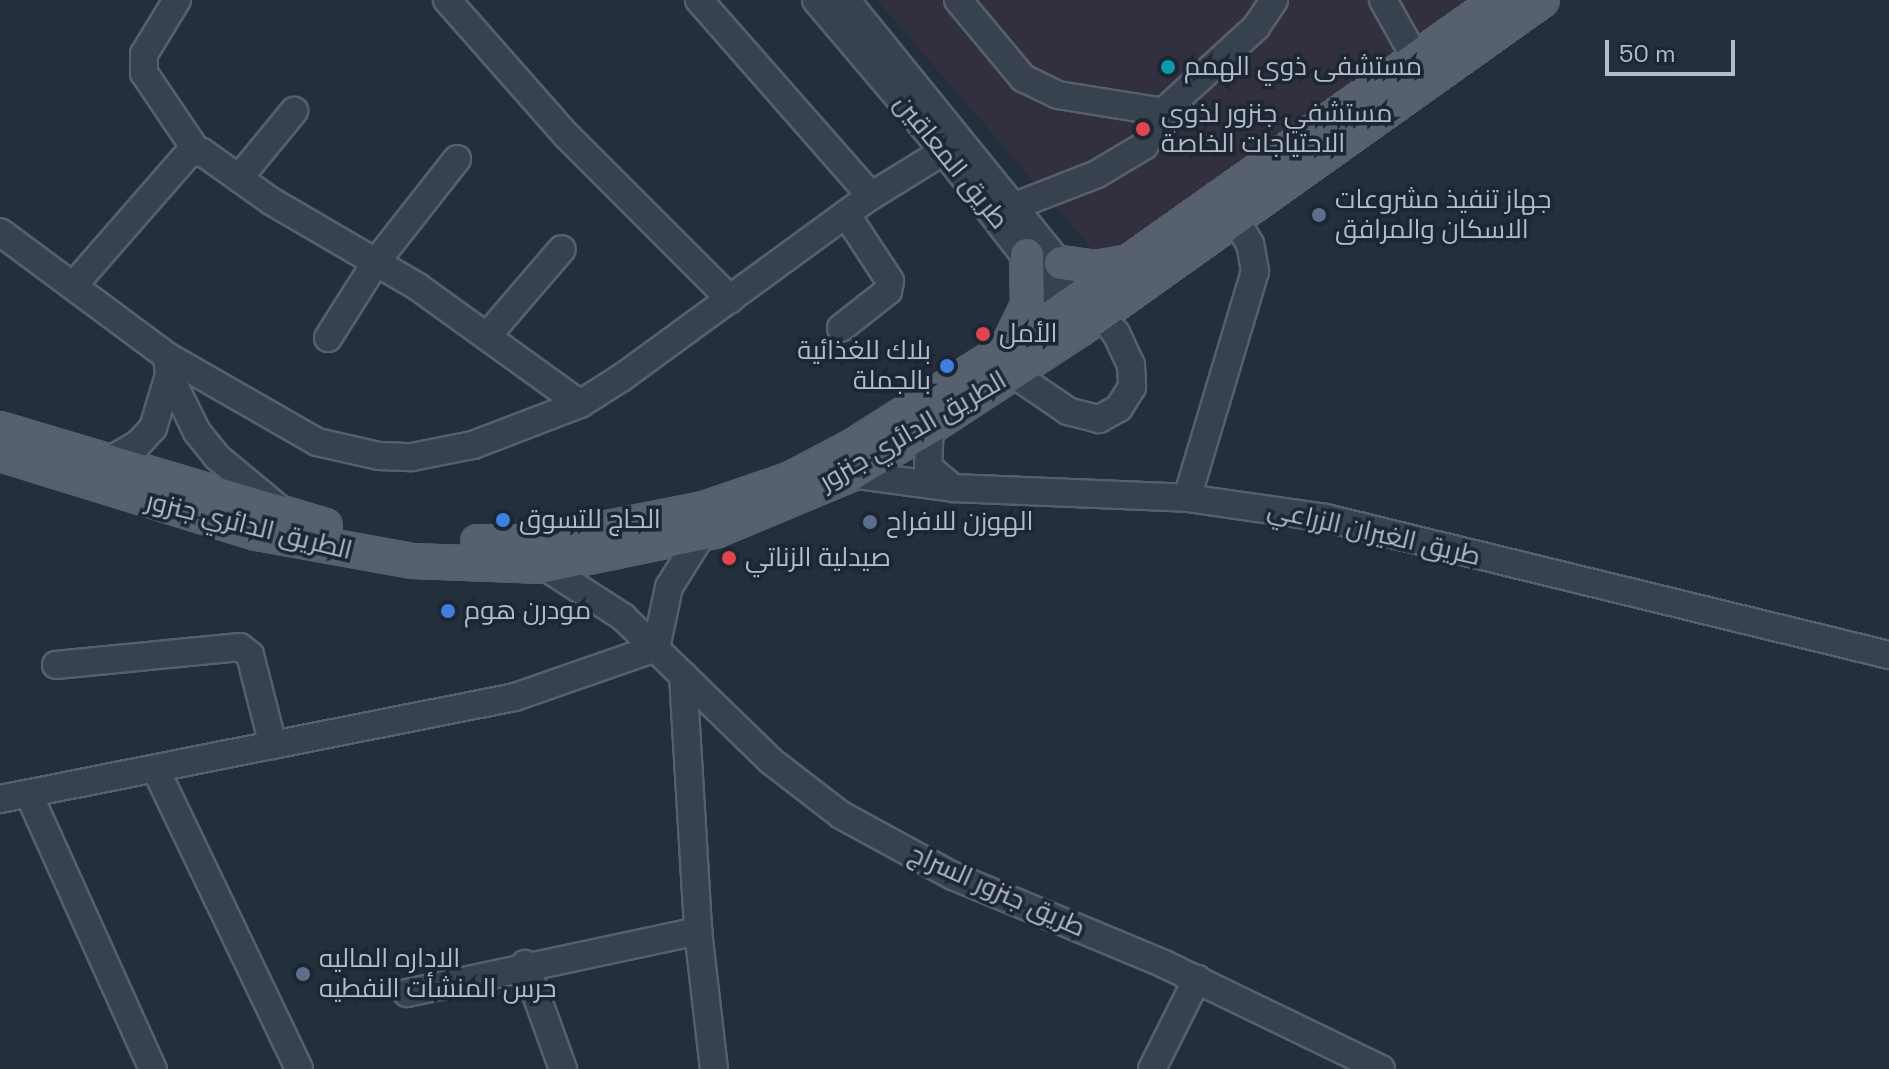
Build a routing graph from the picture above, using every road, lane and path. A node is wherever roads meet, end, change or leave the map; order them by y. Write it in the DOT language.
graph roads {
  1 [pos="177,0"];
  2 [pos="447,0"];
  3 [pos="699,0"];
  4 [pos="816,0"];
  5 [pos="846,0"];
  6 [pos="958,0"];
  7 [pos="1274,0"];
  8 [pos="1383,0"];
  9 [pos="1499,0"];
  10 [pos="1542,0"];
  11 [pos="1416,59"];
  12 [pos="294,111"];
  13 [pos="1163,112"];
  14 [pos="196,150"];
  15 [pos="944,151"];
  16 [pos="457,159"];
  17 [pos="239,178"];
  18 [pos="871,196"];
  19 [pos="1015,206"];
  20 [pos="846,214"];
  21 [pos="1235,218"];
  22 [pos="0,232"];
  23 [pos="562,249"];
  24 [pos="1027,255"];
  25 [pos="1130,261"];
  26 [pos="376,262"];
  27 [pos="1061,263"];
  28 [pos="73,286"];
  29 [pos="730,299"];
  30 [pos="1082,311"];
  31 [pos="841,328"];
  32 [pos="488,335"];
  33 [pos="328,338"];
  34 [pos="1009,362"];
  35 [pos="168,366"];
  36 [pos="580,404"];
  37 [pos="930,427"];
  38 [pos="0,429"];
  39 [pos="0,454"];
  40 [pos="108,461"];
  41 [pos="851,474"];
  42 [pos="953,488"];
  43 [pos="1187,498"];
  44 [pos="295,520"];
  45 [pos="702,534"];
  46 [pos="544,566"];
  47 [pos="656,648"];
  48 [pos="1889,655"];
  49 [pos="56,665"];
  50 [pos="683,675"];
  51 [pos="273,745"];
  52 [pos="156,770"];
  53 [pos="30,797"];
  54 [pos="0,799"];
  55 [pos="698,931"];
  56 [pos="525,964"];
  57 [pos="1197,979"];
  58 [pos="407,993"];
  59 [pos="153,1069"];
  60 [pos="299,1069"];
  61 [pos="563,1069"];
  62 [pos="714,1069"];
  63 [pos="1152,1069"];
  64 [pos="1381,1069"];
  1 -- 14 [label="street"];
  2 -- 29 [label="street"];
  3 -- 18 [label="street"];
  4 -- 15 [label="street, طريق المعاقين"];
  5 -- 19 [label="street, طريق المعاقين"];
  6 -- 13 [label="street"];
  7 -- 13 [label="street"];
  8 -- 11 [label="street"];
  9 -- 11 [label="main road, الطريق الدائري جنزور"];
  10 -- 21 [label="main road, الطريق الدائري جنزور"];
  11 -- 25 [label="main road, الطريق الدائري جنزور"];
  12 -- 17 [label="street"];
  13 -- 19 [label="street"];
  14 -- 17 [label="street"];
  14 -- 28 [label="street"];
  15 -- 18 [label="street"];
  15 -- 24 [label="street, طريق المعاقين"];
  16 -- 26 [label="street"];
  17 -- 26 [label="street"];
  18 -- 20 [label="street"];
  19 -- 27 [label="street, طريق المعاقين"];
  20 -- 29 [label="street"];
  20 -- 31 [label="street"];
  21 -- 30 [label="main road, الطريق الدائري جنزور"];
  21 -- 43 [label="street"];
  22 -- 28 [label="street"];
  23 -- 32 [label="street"];
  24 -- 30 [label="street, طريق المعاقين"];
  24 -- 34 [label="main road"];
  25 -- 27 [label="main road"];
  25 -- 30 [label="main road, الطريق الدائري جنزور"];
  26 -- 32 [label="street"];
  26 -- 33 [label="street"];
  27 -- 30 [label="street, طريق المعاقين"];
  28 -- 35 [label="street"];
  29 -- 36 [label="street"];
  30 -- 34 [label="main road, الطريق الدائري جنزور"];
  30 -- 34 [label="street"];
  32 -- 36 [label="street"];
  34 -- 37 [label="main road, الطريق الدائري جنزور"];
  34 -- 44 [label="main road, الطريق الدائري جنزور"];
  35 -- 36 [label="street"];
  35 -- 40 [label="street"];
  35 -- 44 [label="street"];
  37 -- 41 [label="main road, الطريق الدائري جنزور"];
  37 -- 42 [label="street"];
  38 -- 40 [label="main road, الطريق الدائري جنزور"];
  39 -- 46 [label="main road, الطريق الدائري جنزور"];
  40 -- 44 [label="main road, الطريق الدائري جنزور"];
  41 -- 42 [label="street, طريق الغيران الزراعي"];
  41 -- 45 [label="main road, الطريق الدائري جنزور"];
  42 -- 43 [label="street, طريق الغيران الزراعي"];
  43 -- 48 [label="street, طريق الغيران الزراعي"];
  45 -- 46 [label="main road, الطريق الدائري جنزور"];
  45 -- 47 [label="street"];
  46 -- 47 [label="street, طريق جنزور السراج"];
  47 -- 50 [label="street, طريق جنزور السراج"];
  47 -- 51 [label="street"];
  49 -- 51 [label="street"];
  50 -- 55 [label="street"];
  50 -- 57 [label="street, طريق جنزور السراج"];
  51 -- 52 [label="street"];
  52 -- 53 [label="street"];
  52 -- 60 [label="street"];
  53 -- 54 [label="street"];
  53 -- 59 [label="street"];
  55 -- 56 [label="street"];
  55 -- 62 [label="street"];
  56 -- 58 [label="street"];
  56 -- 61 [label="street"];
  57 -- 63 [label="street"];
  57 -- 64 [label="street, طريق جنزور السراج"];
}
